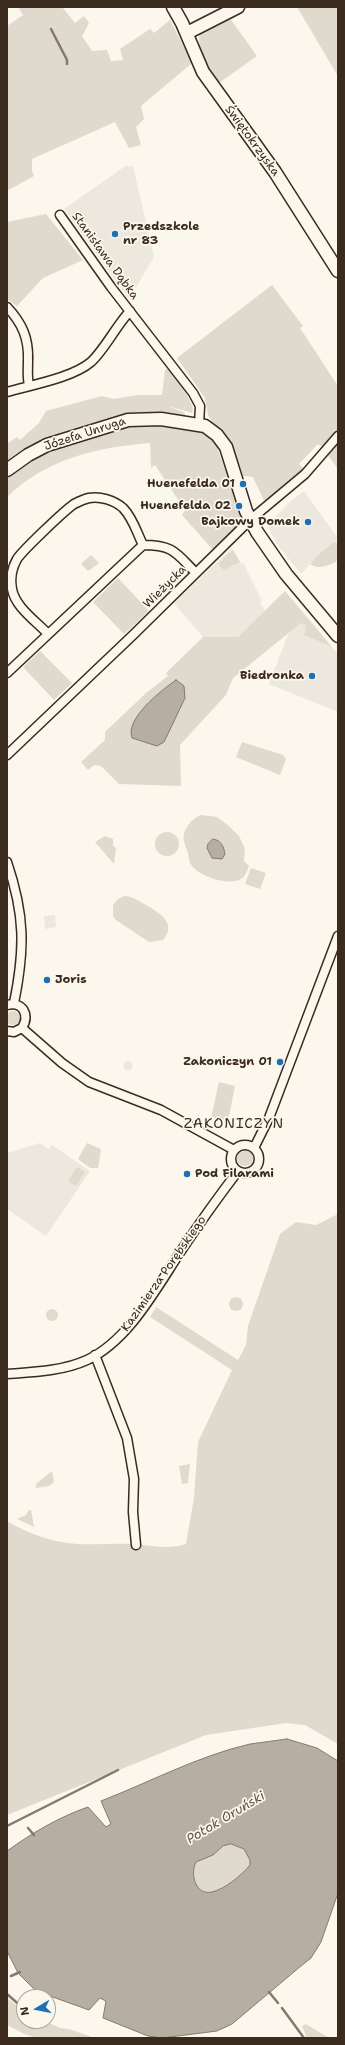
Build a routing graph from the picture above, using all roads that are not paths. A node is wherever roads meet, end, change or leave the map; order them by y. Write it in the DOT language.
graph roads {
  1 [pos="173,7"];
  2 [pos="238,7"];
  3 [pos="187,33"];
  4 [pos="60,215"];
  5 [pos="338,271"];
  6 [pos="7,307"];
  7 [pos="130,311"];
  8 [pos="29,385"];
  9 [pos="7,392"];
  10 [pos="200,425"];
  11 [pos="338,436"];
  12 [pos="7,470"];
  13 [pos="250,520"];
  14 [pos="144,545"];
  15 [pos="196,574"];
  16 [pos="48,634"];
  17 [pos="338,636"];
  18 [pos="7,672"];
  19 [pos="7,755"];
  20 [pos="7,862"];
  21 [pos="338,936"];
  22 [pos="10,1004"];
  23 [pos="22,1028"];
  24 [pos="7,1031"];
  25 [pos="254,1148"];
  26 [pos="234,1150"];
  27 [pos="238,1171"];
  28 [pos="95,1355"];
  29 [pos="7,1374"];
  30 [pos="136,1545"];
  1 -- 3 [label="street, Świętokrzyska"];
  2 -- 3 [label="street"];
  3 -- 5 [label="street, Świętokrzyska"];
  4 -- 7 [label="street, Stanisława Dąbka"];
  6 -- 8 [label="street"];
  7 -- 8 [label="street, Stanisława Dąbka"];
  7 -- 10 [label="street, Stanisława Dąbka"];
  8 -- 9 [label="street, Stanisława Dąbka"];
  10 -- 12 [label="street, Józefa Unruga"];
  10 -- 13 [label="street, Józefa Unruga"];
  11 -- 13 [label="street, Wieżycka"];
  13 -- 15 [label="street, Wieżycka"];
  13 -- 17 [label="street"];
  14 -- 15 [label="street"];
  14 -- 16 [label="street"];
  14 -- 16 [label="street"];
  15 -- 19 [label="street, Wieżycka"];
  16 -- 18 [label="street"];
  20 -- 22 [label="street"];
  21 -- 25 [label="street"];
  22 -- 23 [label="street"];
  23 -- 24 [label="street"];
  23 -- 26 [label="street"];
  25 -- 26 [label="street"];
  25 -- 27 [label="street"];
  26 -- 27 [label="street"];
  27 -- 28 [label="street, Kazimierza Porębskiego"];
  28 -- 29 [label="street, Kazimierza Porębskiego"];
  28 -- 30 [label="street"];
}
